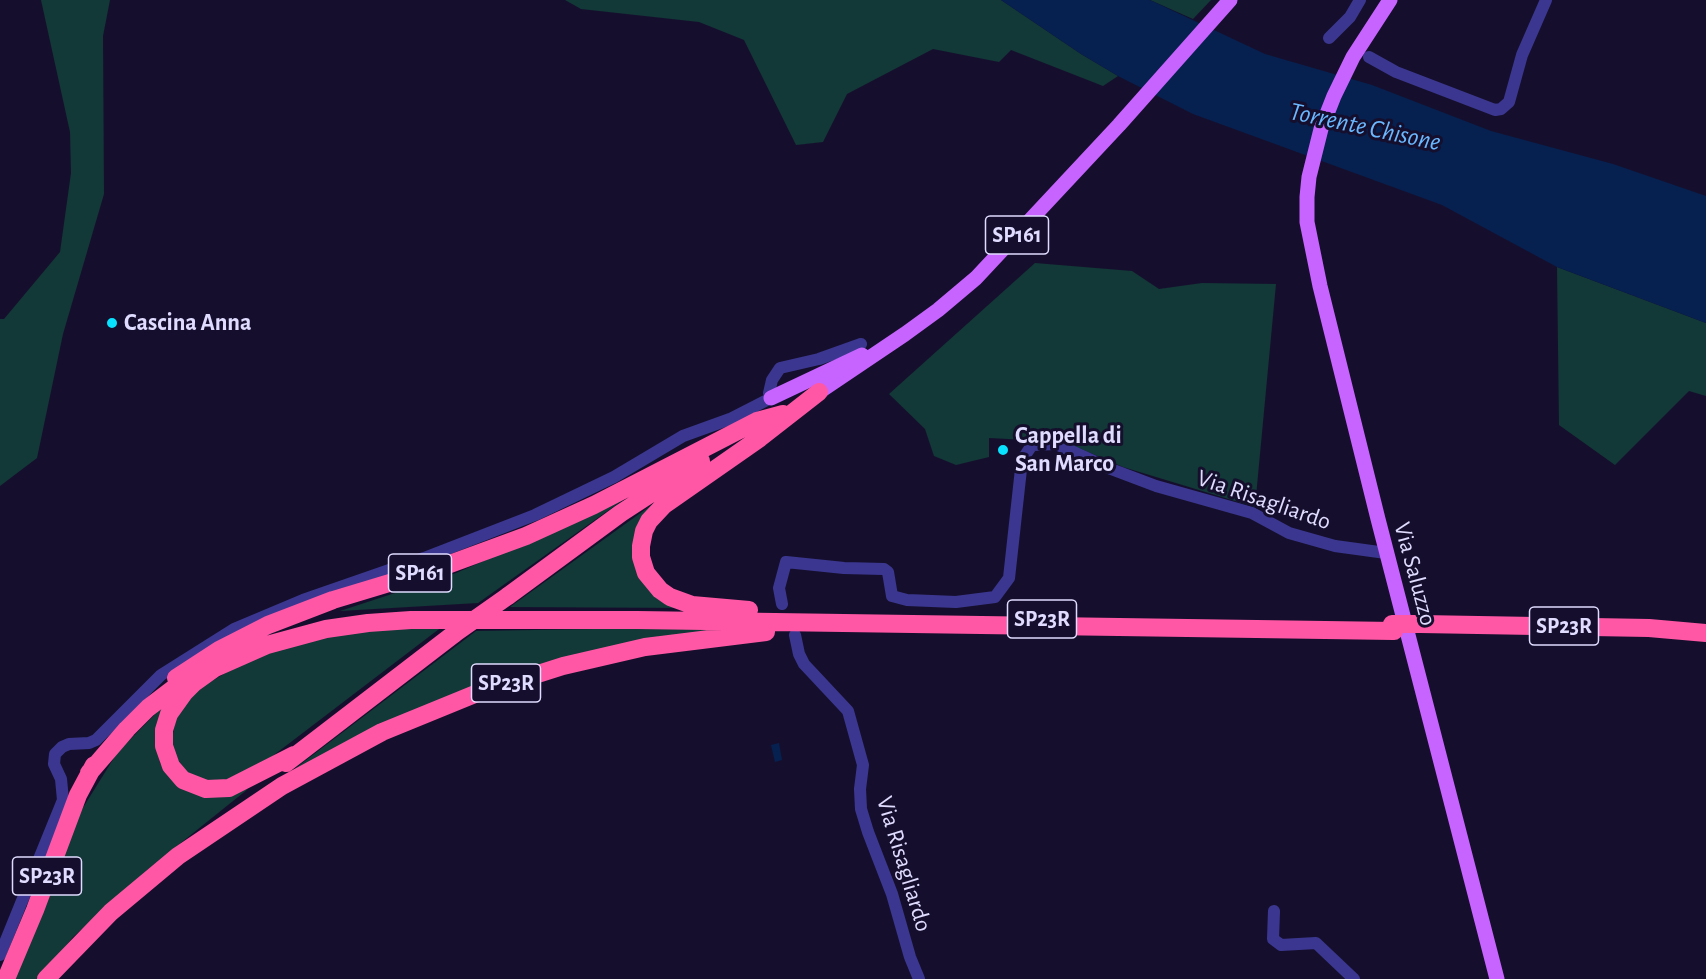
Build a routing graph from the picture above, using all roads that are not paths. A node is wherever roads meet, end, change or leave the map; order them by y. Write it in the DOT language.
graph roads {
  1 [pos="1230,0"];
  2 [pos="1360,0"];
  3 [pos="1390,0"];
  4 [pos="1546,0"];
  5 [pos="1329,38"];
  6 [pos="1361,57"];
  7 [pos="905,334"];
  8 [pos="861,344"];
  9 [pos="819,392"];
  10 [pos="771,398"];
  11 [pos="783,414"];
  12 [pos="1386,553"];
  13 [pos="782,604"];
  14 [pos="867,621"];
  15 [pos="1422,628"];
  16 [pos="1706,633"];
  17 [pos="795,636"];
  18 [pos="1706,641"];
  19 [pos="294,755"];
  20 [pos="89,773"];
  21 [pos="178,856"];
  22 [pos="1274,911"];
  23 [pos="0,955"];
  24 [pos="6,979"];
  25 [pos="46,979"];
  26 [pos="919,979"];
  27 [pos="1354,979"];
  28 [pos="1497,979"];
  1 -- 7 [label="main road, SP161"];
  2 -- 5 [label="street"];
  3 -- 6 [label="main road, Via Saluzzo"];
  4 -- 6 [label="street"];
  6 -- 12 [label="main road, Via Saluzzo"];
  7 -- 9 [label="main road, SP161"];
  7 -- 10 [label="main road"];
  8 -- 10 [label="street"];
  9 -- 11 [label="main road, SP161"];
  9 -- 14 [label="highway, SP161"];
  10 -- 23 [label="street"];
  11 -- 19 [label="highway, SP161, bridge"];
  11 -- 20 [label="highway, SP161"];
  12 -- 13 [label="street, Via Risagliardo"];
  12 -- 28 [label="main road, Via Saluzzo"];
  14 -- 15 [label="highway, SP23R, bridge"];
  14 -- 19 [label="highway, SP23R"];
  14 -- 20 [label="highway, SP23R"];
  14 -- 21 [label="highway, SP23R"];
  15 -- 16 [label="highway, SP23R"];
  15 -- 18 [label="highway, SP23R"];
  17 -- 26 [label="street, Via Risagliardo"];
  19 -- 21 [label="highway, SP161"];
  20 -- 24 [label="highway, SP23R"];
  21 -- 25 [label="highway, SP23R"];
  22 -- 27 [label="street"];
}
